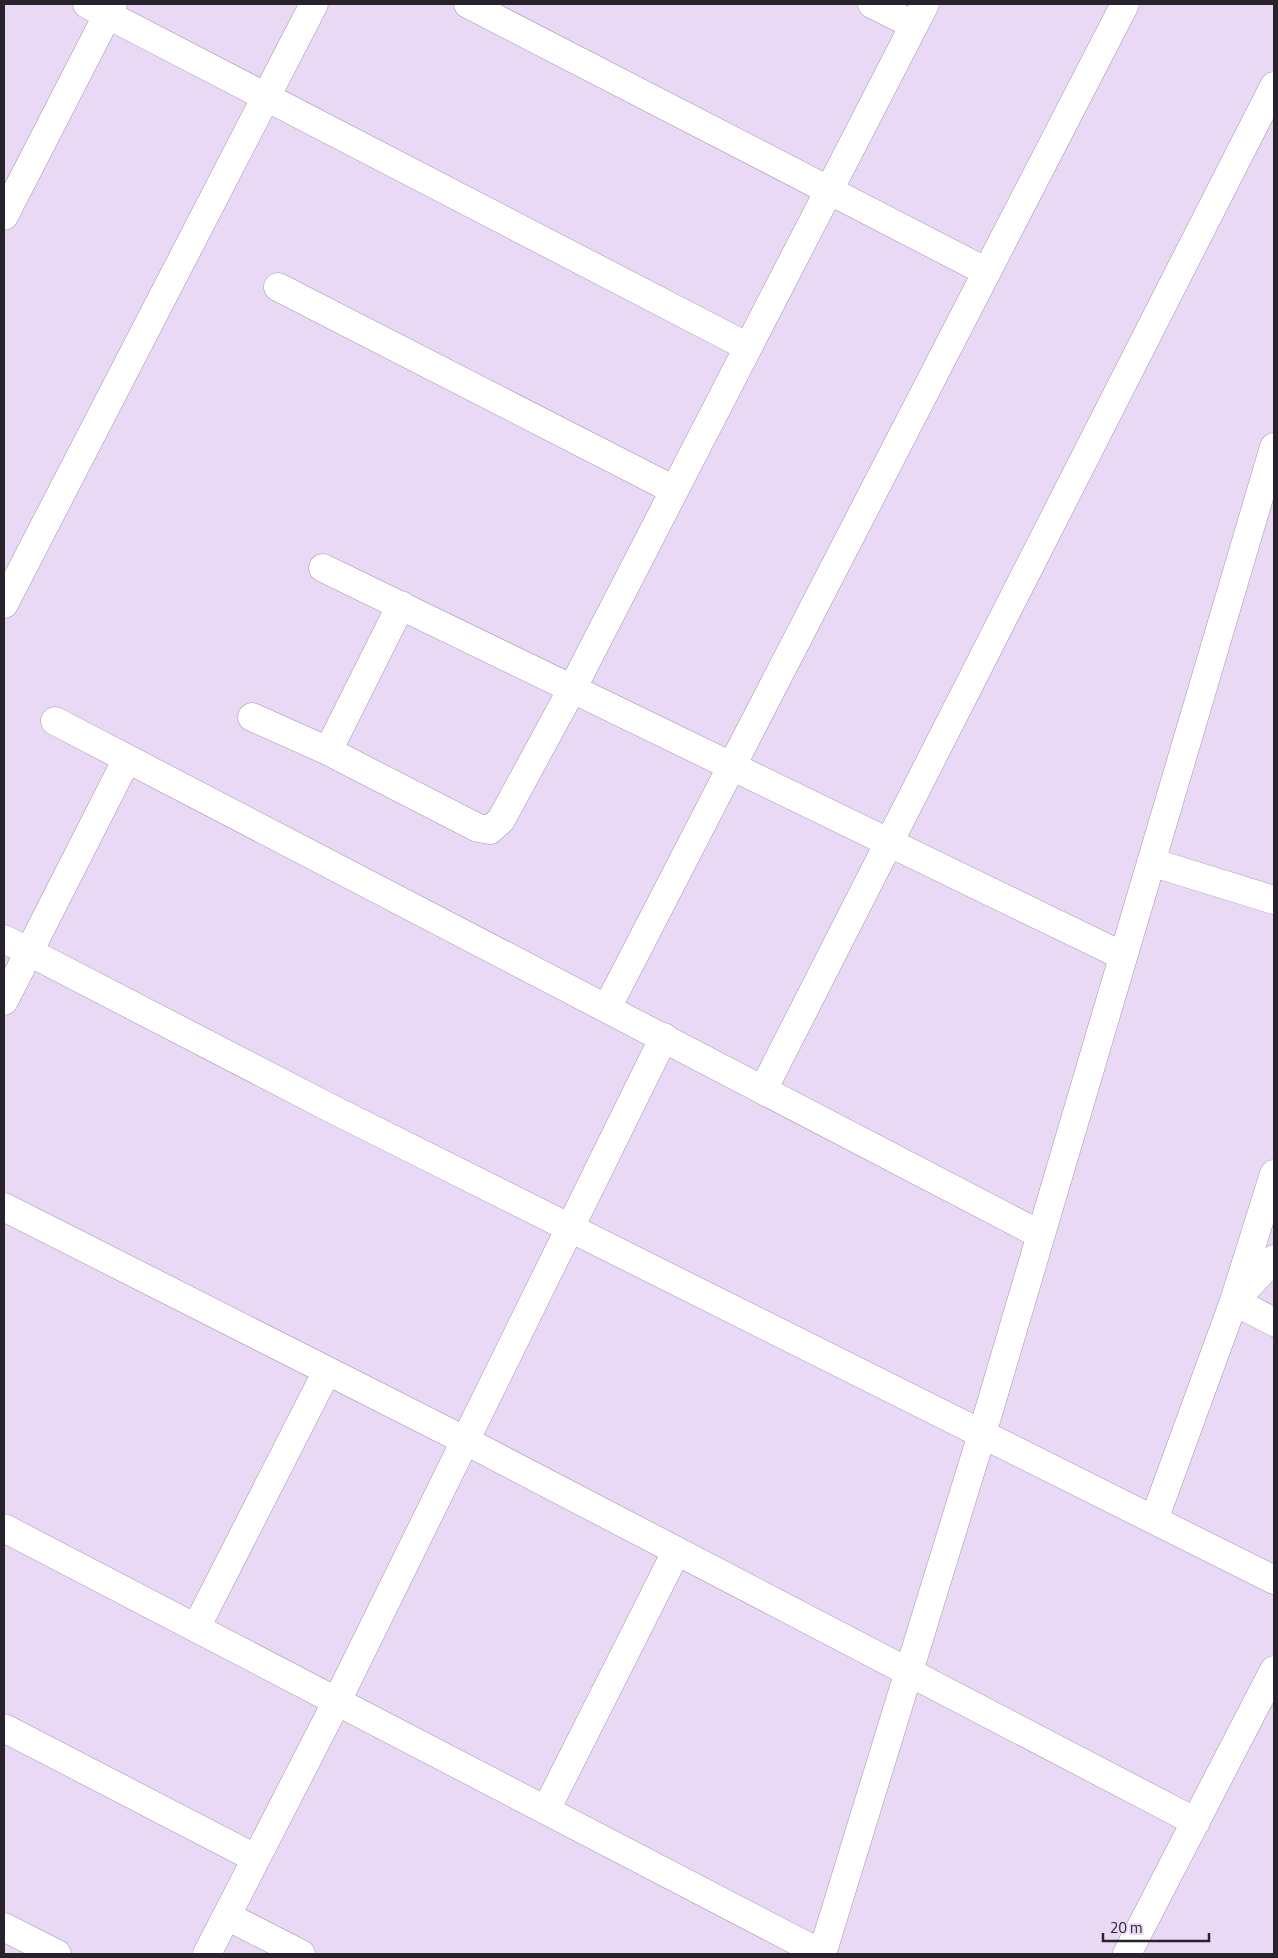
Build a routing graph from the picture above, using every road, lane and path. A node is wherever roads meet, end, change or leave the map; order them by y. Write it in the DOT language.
graph roads {
  1 [pos="314,4"];
  2 [pos="468,4"];
  3 [pos="872,4"];
  4 [pos="1125,4"];
  5 [pos="103,7"];
  6 [pos="919,14"];
  7 [pos="1274,86"];
  8 [pos="266,96"];
  9 [pos="828,191"];
  10 [pos="4,216"];
  11 [pos="987,272"];
  12 [pos="278,287"];
  13 [pos="748,347"];
  14 [pos="1274,447"];
  15 [pos="674,490"];
  16 [pos="323,568"];
  17 [pos="4,604"];
  18 [pos="400,605"];
  19 [pos="572,689"];
  20 [pos="252,717"];
  21 [pos="55,721"];
  22 [pos="328,751"];
  23 [pos="127,758"];
  24 [pos="732,766"];
  25 [pos="889,843"];
  26 [pos="1151,862"];
  27 [pos="1274,900"];
  28 [pos="4,939"];
  29 [pos="28,952"];
  30 [pos="1124,956"];
  31 [pos="4,1001"];
  32 [pos="607,1008"];
  33 [pos="664,1038"];
  34 [pos="763,1090"];
  35 [pos="1274,1174"];
  36 [pos="4,1207"];
  37 [pos="572,1228"];
  38 [pos="1041,1235"];
  39 [pos="1274,1259"];
  40 [pos="1234,1301"];
  41 [pos="1274,1322"];
  42 [pos="327,1371"];
  43 [pos="982,1434"];
  44 [pos="466,1441"];
  45 [pos="1154,1520"];
  46 [pos="4,1528"];
  47 [pos="676,1552"];
  48 [pos="1274,1580"];
  49 [pos="196,1626"];
  50 [pos="1274,1670"];
  51 [pos="909,1672"];
  52 [pos="337,1701"];
  53 [pos="4,1728"];
  54 [pos="546,1810"];
  55 [pos="1196,1822"];
  56 [pos="255,1858"];
  57 [pos="227,1916"];
  58 [pos="4,1927"];
  59 [pos="57,1954"];
  60 [pos="207,1954"];
  61 [pos="301,1954"];
  62 [pos="1127,1954"];
  1 -- 8 [label="street"];
  2 -- 9 [label="street"];
  3 -- 6 [label="street"];
  4 -- 11 [label="street"];
  5 -- 8 [label="street"];
  5 -- 10 [label="street"];
  6 -- 9 [label="street"];
  7 -- 25 [label="street"];
  8 -- 13 [label="street"];
  8 -- 17 [label="street"];
  9 -- 11 [label="street"];
  9 -- 13 [label="street"];
  11 -- 24 [label="street"];
  12 -- 15 [label="street"];
  13 -- 15 [label="street"];
  14 -- 26 [label="street"];
  15 -- 19 [label="street"];
  16 -- 18 [label="street"];
  18 -- 19 [label="street"];
  18 -- 22 [label="street"];
  19 -- 22 [label="street"];
  19 -- 24 [label="street"];
  20 -- 22 [label="street"];
  21 -- 23 [label="street"];
  23 -- 29 [label="street"];
  23 -- 32 [label="street"];
  24 -- 25 [label="street"];
  24 -- 32 [label="street"];
  25 -- 30 [label="street"];
  25 -- 34 [label="street"];
  26 -- 27 [label="street"];
  26 -- 30 [label="street"];
  28 -- 29 [label="street"];
  29 -- 31 [label="street"];
  29 -- 37 [label="street"];
  30 -- 38 [label="street"];
  32 -- 33 [label="street"];
  33 -- 34 [label="street"];
  33 -- 37 [label="street"];
  34 -- 38 [label="street"];
  35 -- 40 [label="street"];
  36 -- 42 [label="street"];
  37 -- 43 [label="street"];
  37 -- 44 [label="street"];
  38 -- 43 [label="street"];
  39 -- 40 [label="street"];
  40 -- 41 [label="street"];
  40 -- 45 [label="street"];
  42 -- 44 [label="street"];
  42 -- 49 [label="street"];
  43 -- 45 [label="street"];
  43 -- 51 [label="street"];
  44 -- 47 [label="street"];
  44 -- 52 [label="street"];
  45 -- 48 [label="street"];
  46 -- 49 [label="street"];
  47 -- 51 [label="street"];
  47 -- 54 [label="street"];
  49 -- 52 [label="street"];
  50 -- 55 [label="street"];
  51 -- 54 [label="street"];
  51 -- 55 [label="street"];
  52 -- 54 [label="street"];
  52 -- 56 [label="street"];
  53 -- 56 [label="street"];
  55 -- 62 [label="street"];
  56 -- 57 [label="street"];
  57 -- 60 [label="street"];
  57 -- 61 [label="street"];
  58 -- 59 [label="street"];
}
